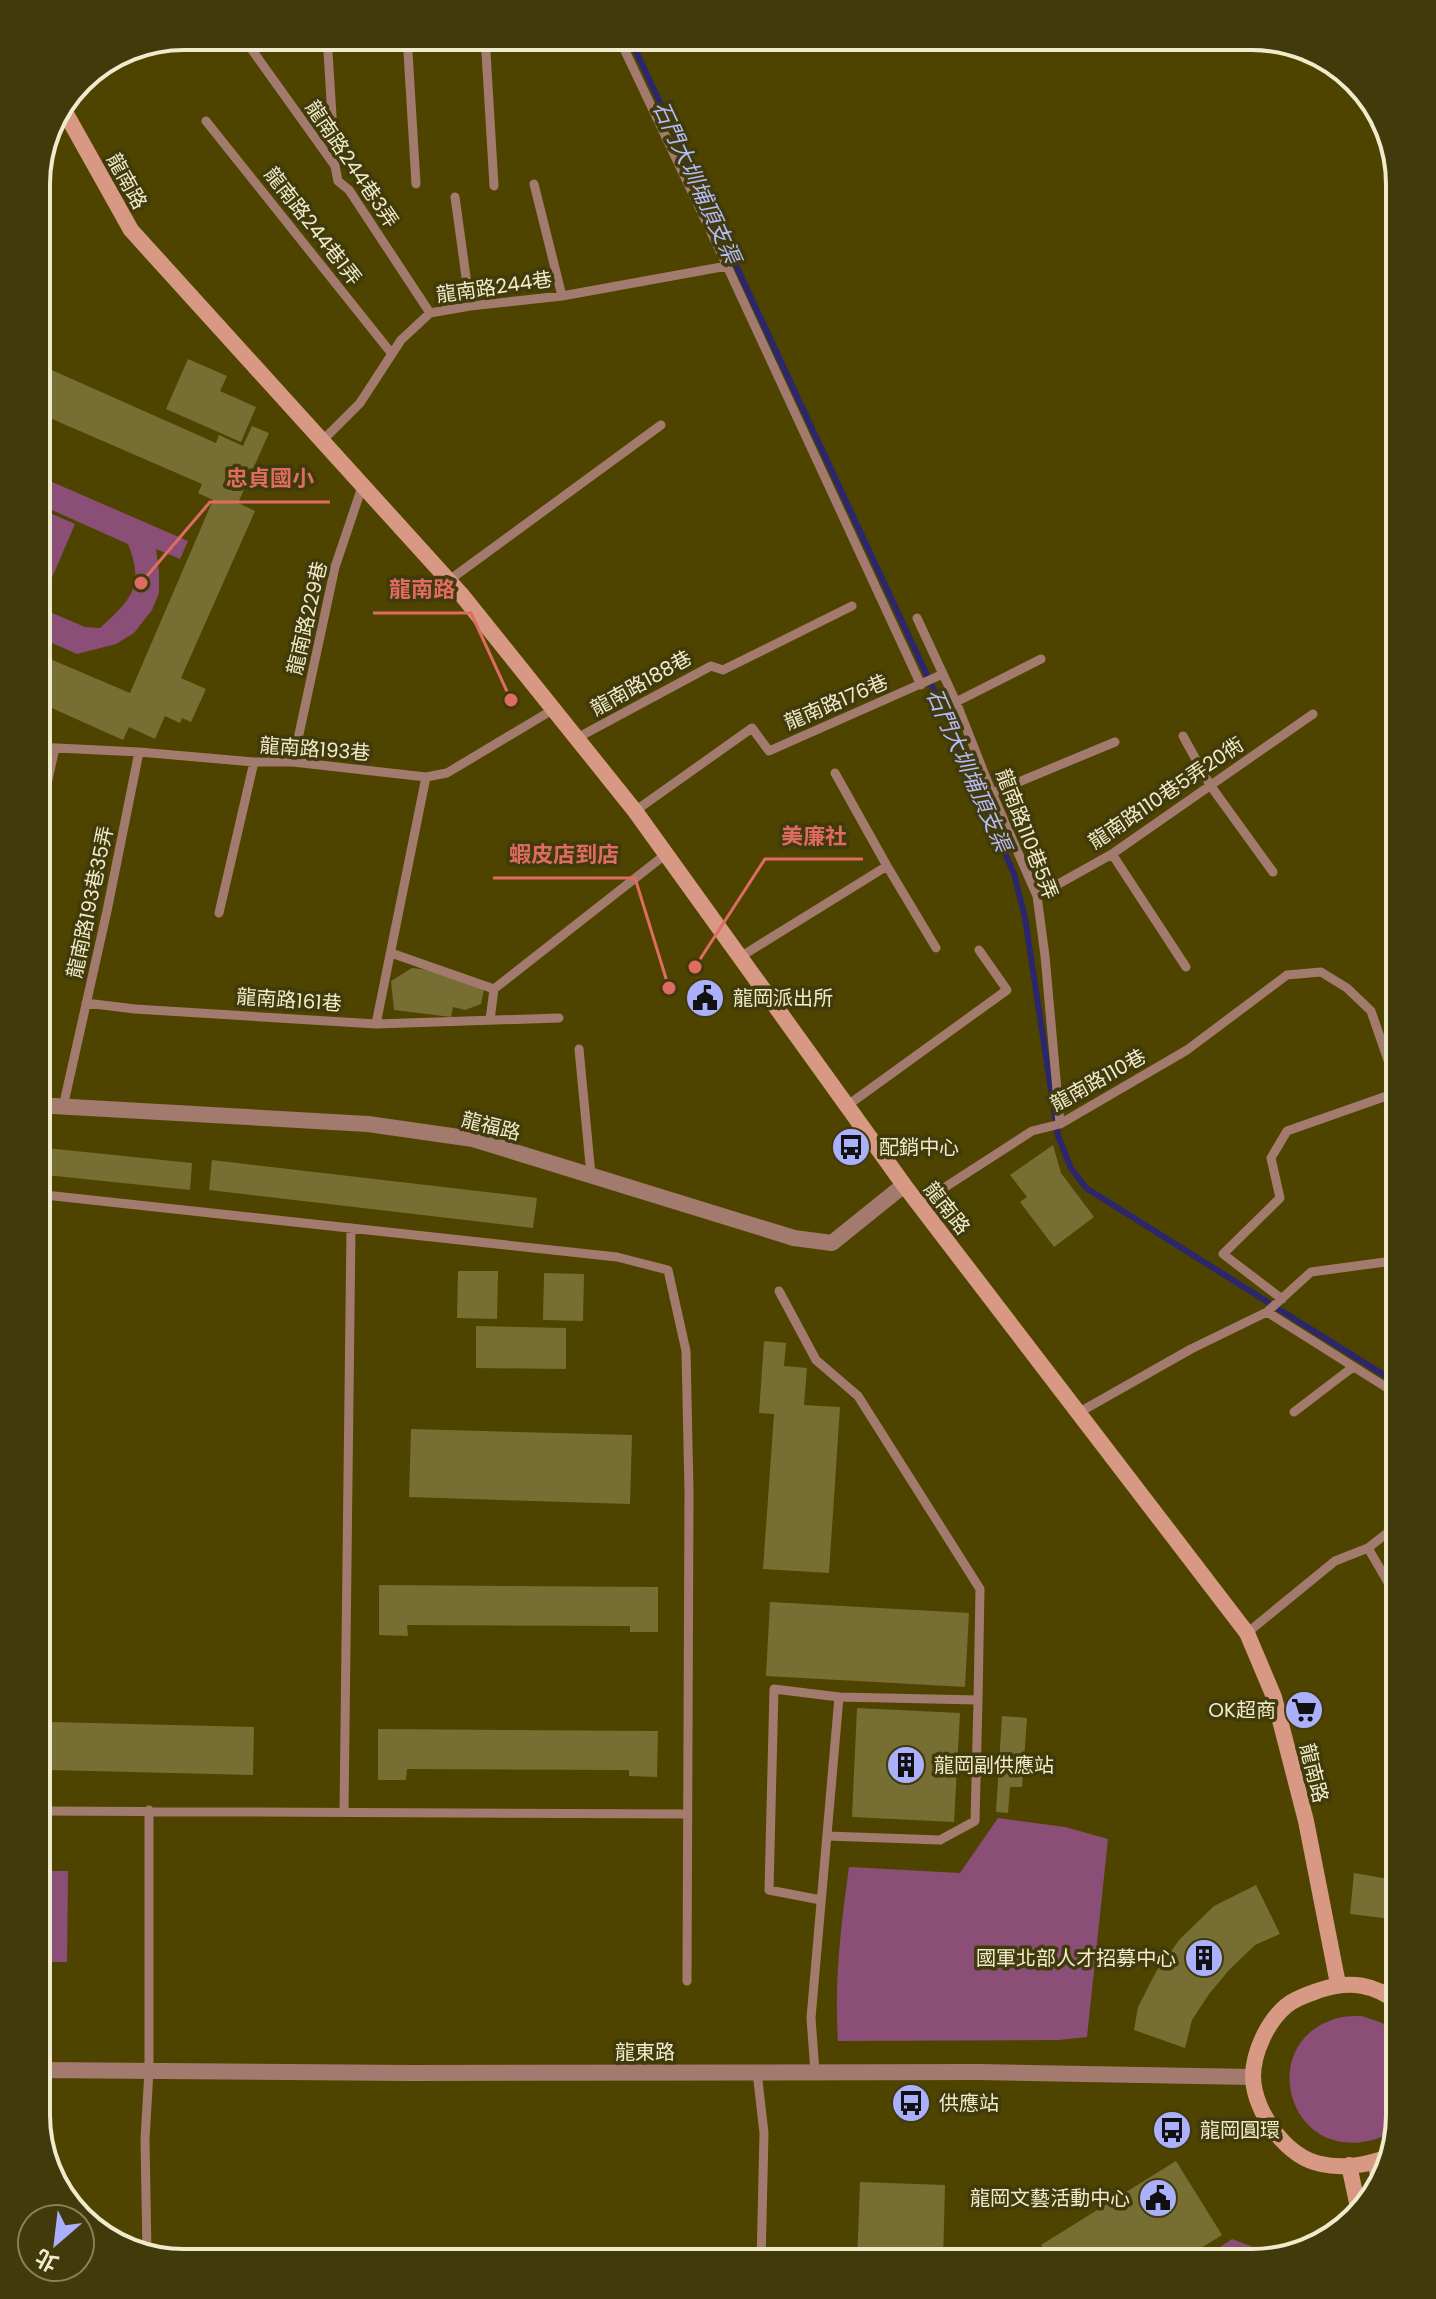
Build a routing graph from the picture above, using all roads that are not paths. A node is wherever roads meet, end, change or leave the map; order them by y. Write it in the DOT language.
graph roads {
  1 [pos="252,50"];
  2 [pos="328,50"];
  3 [pos="408,50"];
  4 [pos="486,50"];
  5 [pos="625,50"];
  6 [pos="68,118"];
  7 [pos="206,121"];
  8 [pos="335,166"];
  9 [pos="416,184"];
  10 [pos="534,184"];
  11 [pos="494,186"];
  12 [pos="455,197"];
  13 [pos="727,266"];
  14 [pos="562,296"];
  15 [pos="470,306"];
  16 [pos="430,313"];
  17 [pos="392,354"];
  18 [pos="661,425"];
  19 [pos="323,440"];
  20 [pos="363,484"];
  21 [pos="448,581"];
  22 [pos="852,606"];
  23 [pos="917,618"];
  24 [pos="1041,659"];
  25 [pos="943,674"];
  26 [pos="921,685"];
  27 [pos="956,702"];
  28 [pos="554,709"];
  29 [pos="1313,714"];
  30 [pos="1183,736"];
  31 [pos="577,738"];
  32 [pos="1115,742"];
  33 [pos="50,748"];
  34 [pos="55,748"];
  35 [pos="139,752"];
  36 [pos="254,762"];
  37 [pos="293,762"];
  38 [pos="50,770"];
  39 [pos="835,773"];
  40 [pos="426,777"];
  41 [pos="1210,785"];
  42 [pos="992,793"];
  43 [pos="635,811"];
  44 [pos="666,854"];
  45 [pos="1112,854"];
  46 [pos="887,866"];
  47 [pos="1273,872"];
  48 [pos="1037,896"];
  49 [pos="219,913"];
  50 [pos="936,948"];
  51 [pos="979,950"];
  52 [pos="391,953"];
  53 [pos="740,957"];
  54 [pos="1186,967"];
  55 [pos="494,989"];
  56 [pos="86,1003"];
  57 [pos="559,1018"];
  58 [pos="490,1020"];
  59 [pos="376,1024"];
  60 [pos="579,1049"];
  61 [pos="1386,1055"];
  62 [pos="1386,1098"];
  63 [pos="848,1105"];
  64 [pos="50,1106"];
  65 [pos="63,1107"];
  66 [pos="1060,1124"];
  67 [pos="591,1175"];
  68 [pos="904,1185"];
  69 [pos="50,1196"];
  70 [pos="919,1204"];
  71 [pos="351,1228"];
  72 [pos="1386,1262"];
  73 [pos="779,1291"];
  74 [pos="1282,1299"];
  75 [pos="1267,1312"];
  76 [pos="1353,1367"];
  77 [pos="1386,1387"];
  78 [pos="1294,1412"];
  79 [pos="1078,1413"];
  80 [pos="1386,1534"];
  81 [pos="1368,1548"];
  82 [pos="1386,1579"];
  83 [pos="1247,1633"];
  84 [pos="839,1697"];
  85 [pos="978,1700"];
  86 [pos="149,1810"];
  87 [pos="50,1811"];
  88 [pos="344,1812"];
  89 [pos="686,1814"];
  90 [pos="827,1836"];
  91 [pos="821,1900"];
  92 [pos="687,1981"];
  93 [pos="1338,1984"];
  94 [pos="1386,1994"];
  95 [pos="50,2070"];
  96 [pos="149,2071"];
  97 [pos="757,2072"];
  98 [pos="815,2072"];
  99 [pos="1253,2077"];
  100 [pos="1378,2160"];
  101 [pos="1349,2165"];
  102 [pos="1356,2199"];
  103 [pos="147,2243"];
  104 [pos="761,2249"];
  1 -- 8 [label="lane, 龍南路244巷3弄"];
  2 -- 8 [label="lane"];
  3 -- 9 [label="lane"];
  4 -- 11 [label="lane"];
  5 -- 13 [label="lane"];
  6 -- 19 [label="main road, 龍南路"];
  7 -- 17 [label="lane, 龍南路244巷1弄"];
  8 -- 16 [label="lane, 龍南路244巷3弄"];
  10 -- 14 [label="lane"];
  12 -- 15 [label="lane"];
  13 -- 14 [label="lane, 龍南路244巷"];
  13 -- 26 [label="lane"];
  14 -- 15 [label="lane, 龍南路244巷"];
  15 -- 16 [label="lane, 龍南路244巷"];
  16 -- 17 [label="lane, 龍南路244巷"];
  17 -- 19 [label="lane, 龍南路244巷"];
  18 -- 21 [label="lane"];
  19 -- 20 [label="main road, 龍南路"];
  20 -- 21 [label="main road, 龍南路"];
  20 -- 37 [label="lane, 龍南路229巷"];
  21 -- 28 [label="main road, 龍南路"];
  22 -- 31 [label="lane, 龍南路188巷"];
  23 -- 25 [label="lane, 龍南路110巷5弄"];
  24 -- 27 [label="lane"];
  25 -- 26 [label="lane, 龍南路176巷"];
  25 -- 27 [label="lane, 龍南路110巷5弄"];
  26 -- 43 [label="lane, 龍南路176巷"];
  27 -- 42 [label="lane, 龍南路110巷5弄"];
  28 -- 31 [label="main road, 龍南路"];
  28 -- 40 [label="lane, 龍南路193巷"];
  29 -- 41 [label="lane, 龍南路110巷5弄20衖"];
  30 -- 41 [label="lane"];
  31 -- 43 [label="main road, 龍南路"];
  32 -- 42 [label="lane"];
  33 -- 34 [label="lane, 龍南路193巷"];
  34 -- 35 [label="lane, 龍南路193巷"];
  34 -- 38 [label="lane"];
  35 -- 36 [label="lane, 龍南路193巷"];
  35 -- 56 [label="lane, 龍南路193巷35弄"];
  36 -- 37 [label="lane, 龍南路193巷"];
  36 -- 49 [label="lane"];
  37 -- 40 [label="lane, 龍南路193巷"];
  39 -- 46 [label="lane"];
  40 -- 52 [label="lane"];
  41 -- 45 [label="lane, 龍南路110巷5弄20衖"];
  41 -- 47 [label="lane"];
  42 -- 48 [label="lane, 龍南路110巷5弄"];
  43 -- 44 [label="main road, 龍南路"];
  44 -- 53 [label="main road, 龍南路"];
  44 -- 55 [label="lane"];
  45 -- 48 [label="lane, 龍南路110巷5弄20衖"];
  45 -- 54 [label="lane"];
  46 -- 50 [label="lane"];
  46 -- 53 [label="lane"];
  48 -- 66 [label="lane, 龍南路110巷5弄"];
  51 -- 63 [label="lane"];
  52 -- 55 [label="lane"];
  52 -- 59 [label="lane"];
  53 -- 63 [label="main road, 龍南路"];
  55 -- 58 [label="lane"];
  56 -- 59 [label="lane, 龍南路161巷"];
  56 -- 65 [label="lane, 龍南路193巷35弄"];
  57 -- 58 [label="lane, 龍南路161巷"];
  58 -- 59 [label="lane, 龍南路161巷"];
  60 -- 67 [label="lane"];
  61 -- 66 [label="lane, 龍南路110巷"];
  62 -- 74 [label="lane"];
  63 -- 68 [label="main road, 龍南路"];
  64 -- 65 [label="street, 龍福路"];
  65 -- 67 [label="street, 龍福路"];
  66 -- 70 [label="lane, 龍南路110巷"];
  67 -- 68 [label="street, 龍福路"];
  68 -- 70 [label="main road, 龍南路"];
  69 -- 71 [label="lane"];
  70 -- 79 [label="main road, 龍南路"];
  71 -- 88 [label="lane"];
  71 -- 89 [label="lane"];
  72 -- 74 [label="lane"];
  73 -- 85 [label="lane"];
  74 -- 75 [label="lane"];
  75 -- 76 [label="lane"];
  75 -- 79 [label="lane"];
  76 -- 77 [label="lane"];
  76 -- 78 [label="lane"];
  79 -- 83 [label="main road, 龍南路"];
  80 -- 81 [label="lane"];
  81 -- 82 [label="lane"];
  81 -- 83 [label="lane"];
  83 -- 93 [label="main road, 龍南路"];
  84 -- 85 [label="lane"];
  84 -- 90 [label="lane"];
  84 -- 91 [label="lane"];
  85 -- 90 [label="lane"];
  86 -- 87 [label="lane"];
  86 -- 88 [label="lane"];
  86 -- 96 [label="lane"];
  88 -- 89 [label="lane"];
  89 -- 92 [label="lane"];
  90 -- 91 [label="lane"];
  91 -- 98 [label="lane"];
  93 -- 94 [label="main road"];
  93 -- 99 [label="main road"];
  95 -- 96 [label="street, 龍東路"];
  96 -- 97 [label="street, 龍東路"];
  96 -- 103 [label="lane"];
  97 -- 98 [label="street, 龍東路"];
  97 -- 104 [label="lane"];
  98 -- 99 [label="street, 龍東路"];
  99 -- 101 [label="main road"];
  100 -- 101 [label="main road"];
  101 -- 102 [label="main road"];
}
